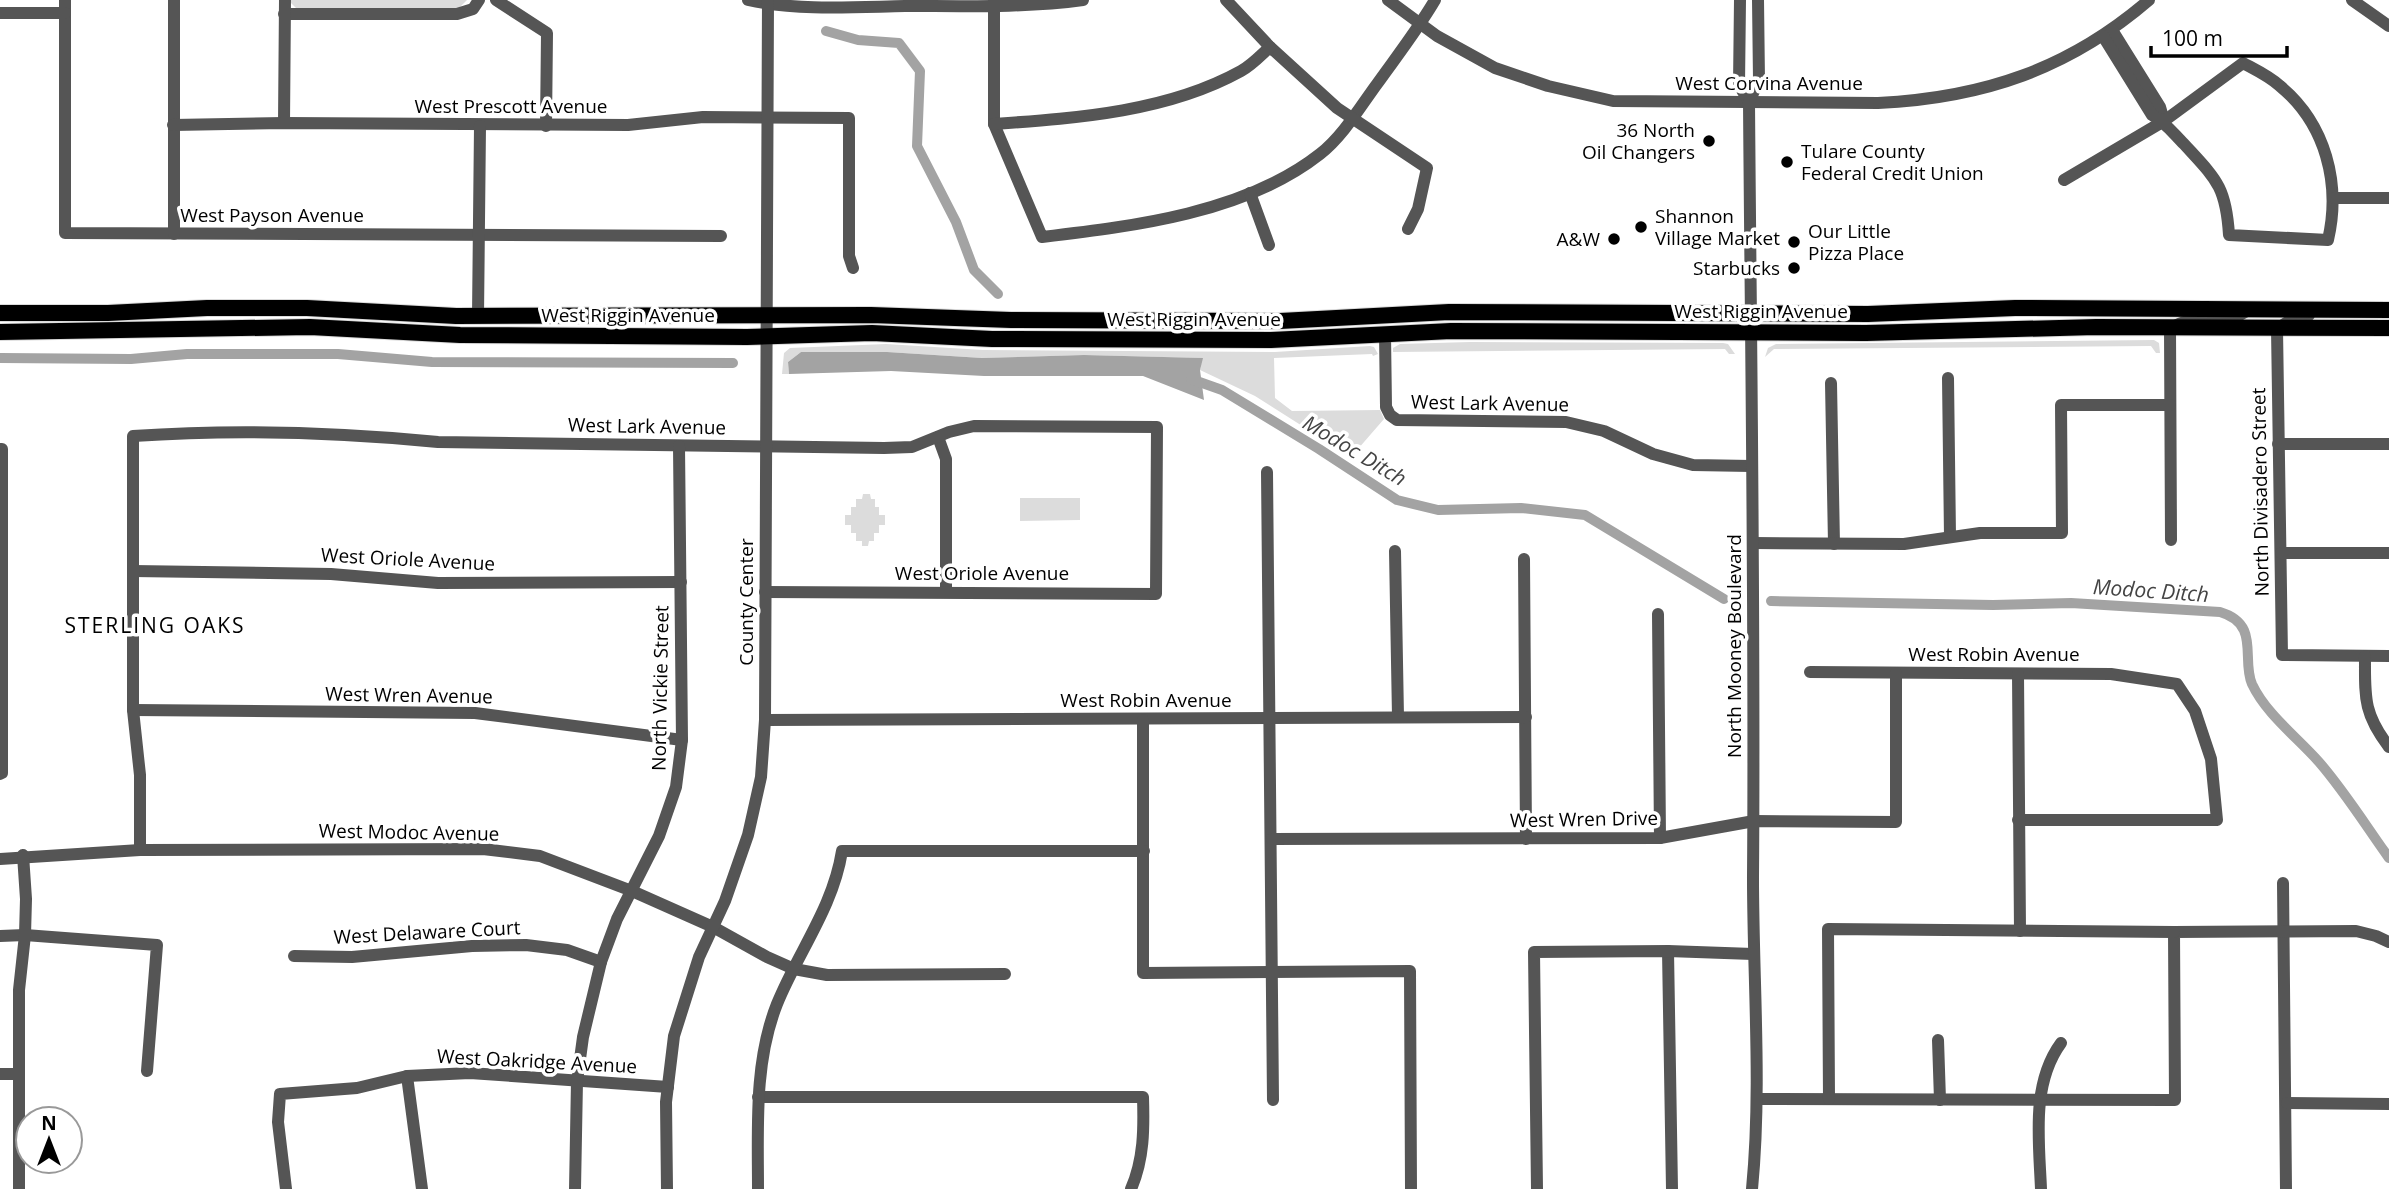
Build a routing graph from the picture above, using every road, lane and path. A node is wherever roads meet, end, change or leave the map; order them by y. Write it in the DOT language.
graph roads {
  1 [pos="174,0"];
  2 [pos="480,0"];
  3 [pos="496,0"];
  4 [pos="748,0"];
  5 [pos="1083,0"];
  6 [pos="1226,0"];
  7 [pos="1388,0"];
  8 [pos="1435,0"];
  9 [pos="1740,0"];
  10 [pos="1758,0"];
  11 [pos="2149,0"];
  12 [pos="2352,0"];
  13 [pos="768,2"];
  14 [pos="994,3"];
  15 [pos="65,6"];
  16 [pos="285,7"];
  17 [pos="0,13"];
  18 [pos="1420,24"];
  19 [pos="2389,26"];
  20 [pos="2107,33"];
  21 [pos="1270,47"];
  22 [pos="1749,102"];
  23 [pos="768,118"];
  24 [pos="1352,118"];
  25 [pos="2164,121"];
  26 [pos="285,123"];
  27 [pos="994,124"];
  28 [pos="173,125"];
  29 [pos="480,126"];
  30 [pos="546,126"];
  31 [pos="2064,180"];
  32 [pos="1250,193"];
  33 [pos="2333,198"];
  34 [pos="2389,198"];
  35 [pos="1408,229"];
  36 [pos="174,234"];
  37 [pos="479,236"];
  38 [pos="721,236"];
  39 [pos="1269,245"];
  40 [pos="853,268"];
  41 [pos="2150,309"];
  42 [pos="2248,310"];
  43 [pos="2353,310"];
  44 [pos="2389,310"];
  45 [pos="0,313"];
  46 [pos="1749,314"];
  47 [pos="478,316"];
  48 [pos="768,316"];
  49 [pos="2096,327"];
  50 [pos="2389,328"];
  51 [pos="350,329"];
  52 [pos="2169,329"];
  53 [pos="2277,329"];
  54 [pos="0,332"];
  55 [pos="1750,332"];
  56 [pos="1385,334"];
  57 [pos="768,336"];
  58 [pos="1948,378"];
  59 [pos="1831,383"];
  60 [pos="2170,405"];
  61 [pos="938,437"];
  62 [pos="2278,444"];
  63 [pos="2389,444"];
  64 [pos="679,446"];
  65 [pos="767,447"];
  66 [pos="1,449"];
  67 [pos="1751,466"];
  68 [pos="1267,472"];
  69 [pos="1950,537"];
  70 [pos="2171,540"];
  71 [pos="1753,543"];
  72 [pos="1834,544"];
  73 [pos="1395,551"];
  74 [pos="2281,552"];
  75 [pos="2389,553"];
  76 [pos="1524,559"];
  77 [pos="133,571"];
  78 [pos="681,582"];
  79 [pos="765,592"];
  80 [pos="946,592"];
  81 [pos="1156,594"];
  82 [pos="1,612"];
  83 [pos="1658,614"];
  84 [pos="2365,656"];
  85 [pos="2389,656"];
  86 [pos="1810,672"];
  87 [pos="1896,673"];
  88 [pos="2018,674"];
  89 [pos="133,710"];
  90 [pos="1398,716"];
  91 [pos="1526,716"];
  92 [pos="1269,719"];
  93 [pos="765,720"];
  94 [pos="1143,720"];
  95 [pos="681,740"];
  96 [pos="2389,747"];
  97 [pos="1,774"];
  98 [pos="2018,820"];
  99 [pos="1754,821"];
  100 [pos="1660,838"];
  101 [pos="1272,839"];
  102 [pos="1526,839"];
  103 [pos="140,850"];
  104 [pos="1144,851"];
  105 [pos="23,855"];
  106 [pos="0,859"];
  107 [pos="2283,883"];
  108 [pos="632,891"];
  109 [pos="713,927"];
  110 [pos="2020,931"];
  111 [pos="2175,932"];
  112 [pos="2285,932"];
  113 [pos="25,935"];
  114 [pos="0,936"];
  115 [pos="2389,942"];
  116 [pos="1668,951"];
  117 [pos="1753,954"];
  118 [pos="294,956"];
  119 [pos="601,962"];
  120 [pos="794,969"];
  121 [pos="1273,972"];
  122 [pos="1005,974"];
  123 [pos="1938,1041"];
  124 [pos="2061,1043"];
  125 [pos="147,1071"];
  126 [pos="0,1074"];
  127 [pos="18,1074"];
  128 [pos="407,1076"];
  129 [pos="577,1081"];
  130 [pos="668,1087"];
  131 [pos="758,1097"];
  132 [pos="1757,1099"];
  133 [pos="1829,1099"];
  134 [pos="1273,1100"];
  135 [pos="1940,1100"];
  136 [pos="2039,1101"];
  137 [pos="2287,1103"];
  138 [pos="2389,1104"];
  139 [pos="19,1189"];
  140 [pos="286,1189"];
  141 [pos="422,1189"];
  142 [pos="575,1189"];
  143 [pos="667,1189"];
  144 [pos="758,1189"];
  145 [pos="1131,1189"];
  146 [pos="1411,1189"];
  147 [pos="1537,1189"];
  148 [pos="1672,1189"];
  149 [pos="1752,1189"];
  150 [pos="2041,1189"];
  151 [pos="2286,1189"];
  1 -- 28 [label="street"];
  2 -- 16 [label="street"];
  3 -- 30 [label="street"];
  4 -- 13 [label="street"];
  5 -- 14 [label="street"];
  6 -- 21 [label="street"];
  7 -- 18 [label="street, West Corvina Avenue"];
  8 -- 18 [label="street"];
  9 -- 22 [label="street, North Mooney Boulevard"];
  10 -- 22 [label="street, North Mooney Boulevard"];
  11 -- 20 [label="street, West Corvina Avenue"];
  12 -- 19 [label="street"];
  13 -- 14 [label="street"];
  13 -- 23 [label="street, County Center"];
  14 -- 27 [label="street"];
  15 -- 17 [label="street"];
  15 -- 36 [label="street, West Payson Avenue"];
  16 -- 26 [label="street"];
  18 -- 22 [label="street, West Corvina Avenue"];
  18 -- 24 [label="street"];
  20 -- 22 [label="street, West Corvina Avenue"];
  20 -- 25 [label="street"];
  21 -- 24 [label="street"];
  21 -- 27 [label="street"];
  22 -- 46 [label="street, North Mooney Boulevard"];
  23 -- 30 [label="street, West Prescott Avenue"];
  23 -- 40 [label="street, West Prescott Avenue"];
  23 -- 48 [label="street, County Center"];
  24 -- 32 [label="street"];
  24 -- 35 [label="street"];
  25 -- 31 [label="street"];
  25 -- 33 [label="street"];
  25 -- 33 [label="street"];
  26 -- 28 [label="street, West Prescott Avenue"];
  26 -- 29 [label="street, West Prescott Avenue"];
  27 -- 32 [label="street"];
  28 -- 36 [label="street"];
  29 -- 30 [label="street, West Prescott Avenue"];
  29 -- 37 [label="street"];
  32 -- 39 [label="street"];
  33 -- 34 [label="street"];
  36 -- 37 [label="street, West Payson Avenue"];
  37 -- 38 [label="street, West Payson Avenue"];
  37 -- 47 [label="street"];
  41 -- 42 [label="main road, West Riggin Avenue"];
  41 -- 46 [label="main road, West Riggin Avenue"];
  41 -- 49 [label="main road"];
  42 -- 43 [label="main road, West Riggin Avenue"];
  42 -- 52 [label="street"];
  43 -- 44 [label="main road, West Riggin Avenue"];
  43 -- 53 [label="street"];
  45 -- 47 [label="main road, West Riggin Avenue"];
  46 -- 48 [label="main road, West Riggin Avenue"];
  46 -- 55 [label="street, North Mooney Boulevard"];
  47 -- 48 [label="main road, West Riggin Avenue"];
  47 -- 51 [label="main road"];
  48 -- 57 [label="street, County Center"];
  49 -- 52 [label="main road, West Riggin Avenue"];
  49 -- 55 [label="main road, West Riggin Avenue"];
  50 -- 53 [label="main road, West Riggin Avenue"];
  51 -- 54 [label="main road, West Riggin Avenue"];
  51 -- 57 [label="main road, West Riggin Avenue"];
  52 -- 53 [label="main road, West Riggin Avenue"];
  52 -- 60 [label="street"];
  53 -- 62 [label="street, North Divisadero Street"];
  55 -- 56 [label="main road, West Riggin Avenue"];
  55 -- 67 [label="street, North Mooney Boulevard"];
  56 -- 57 [label="main road, West Riggin Avenue"];
  56 -- 67 [label="street, West Lark Avenue"];
  57 -- 65 [label="street, County Center"];
  58 -- 69 [label="street"];
  59 -- 72 [label="street"];
  60 -- 69 [label="street"];
  60 -- 70 [label="street"];
  61 -- 65 [label="street, West Lark Avenue"];
  61 -- 80 [label="street"];
  61 -- 81 [label="street, West Lark Avenue"];
  62 -- 63 [label="street"];
  62 -- 74 [label="street, North Divisadero Street"];
  64 -- 65 [label="street, West Lark Avenue"];
  64 -- 77 [label="street, West Lark Avenue"];
  64 -- 78 [label="street, North Vickie Street"];
  65 -- 79 [label="street, County Center"];
  66 -- 82 [label="street"];
  67 -- 71 [label="street, North Mooney Boulevard"];
  68 -- 92 [label="street"];
  69 -- 72 [label="street"];
  71 -- 72 [label="street"];
  71 -- 99 [label="street, North Mooney Boulevard"];
  73 -- 90 [label="street"];
  74 -- 75 [label="street"];
  74 -- 84 [label="street, North Divisadero Street"];
  76 -- 91 [label="street"];
  77 -- 78 [label="street, West Oriole Avenue"];
  77 -- 89 [label="street"];
  78 -- 95 [label="street, North Vickie Street"];
  79 -- 80 [label="street, West Oriole Avenue"];
  79 -- 93 [label="street, County Center"];
  80 -- 81 [label="street, West Oriole Avenue"];
  82 -- 97 [label="street"];
  83 -- 100 [label="street"];
  84 -- 85 [label="street"];
  84 -- 96 [label="street"];
  86 -- 87 [label="street, West Robin Avenue"];
  87 -- 88 [label="street, West Robin Avenue"];
  87 -- 99 [label="street, West Wren Drive"];
  88 -- 98 [label="street"];
  88 -- 98 [label="street, West Robin Avenue"];
  89 -- 95 [label="street, West Wren Avenue"];
  89 -- 103 [label="street"];
  90 -- 91 [label="street, West Robin Avenue"];
  90 -- 92 [label="street, West Robin Avenue"];
  91 -- 102 [label="street"];
  92 -- 94 [label="street, West Robin Avenue"];
  92 -- 101 [label="street"];
  93 -- 94 [label="street, West Robin Avenue"];
  93 -- 109 [label="street, County Center"];
  94 -- 104 [label="street"];
  95 -- 108 [label="street, North Vickie Street"];
  98 -- 110 [label="street"];
  99 -- 100 [label="street, West Wren Drive"];
  99 -- 117 [label="street, North Mooney Boulevard"];
  100 -- 102 [label="street, West Wren Drive"];
  101 -- 102 [label="street, West Wren Drive"];
  101 -- 121 [label="street"];
  103 -- 105 [label="street, West Modoc Avenue"];
  103 -- 108 [label="street, West Modoc Avenue"];
  104 -- 120 [label="street"];
  104 -- 121 [label="street"];
  105 -- 106 [label="street, West Modoc Avenue"];
  105 -- 113 [label="street"];
  107 -- 112 [label="street"];
  108 -- 109 [label="street, West Modoc Avenue"];
  108 -- 119 [label="street, North Vickie Street"];
  109 -- 120 [label="street, West Modoc Avenue"];
  109 -- 130 [label="street, County Center"];
  110 -- 111 [label="street"];
  110 -- 133 [label="street"];
  111 -- 112 [label="street"];
  111 -- 136 [label="street"];
  112 -- 115 [label="street"];
  112 -- 137 [label="street"];
  113 -- 114 [label="street"];
  113 -- 125 [label="street"];
  113 -- 127 [label="street"];
  116 -- 117 [label="street"];
  116 -- 147 [label="street"];
  116 -- 148 [label="street"];
  117 -- 132 [label="street, North Mooney Boulevard"];
  118 -- 119 [label="street, West Delaware Court"];
  119 -- 129 [label="street, North Vickie Street"];
  120 -- 122 [label="street, West Modoc Avenue"];
  120 -- 131 [label="street"];
  121 -- 134 [label="street"];
  121 -- 146 [label="street"];
  123 -- 135 [label="street"];
  124 -- 136 [label="street"];
  126 -- 127 [label="street"];
  127 -- 139 [label="street"];
  128 -- 129 [label="street, West Oakridge Avenue"];
  128 -- 140 [label="street, West Oakridge Avenue"];
  128 -- 141 [label="street"];
  129 -- 130 [label="street, West Oakridge Avenue"];
  129 -- 142 [label="street, North Vickie Street"];
  130 -- 143 [label="street, County Center"];
  131 -- 144 [label="street"];
  131 -- 145 [label="street"];
  132 -- 133 [label="street"];
  132 -- 149 [label="street, North Mooney Boulevard"];
  133 -- 135 [label="street"];
  135 -- 136 [label="street"];
  136 -- 150 [label="street"];
  137 -- 138 [label="street"];
  137 -- 151 [label="street"];
}
